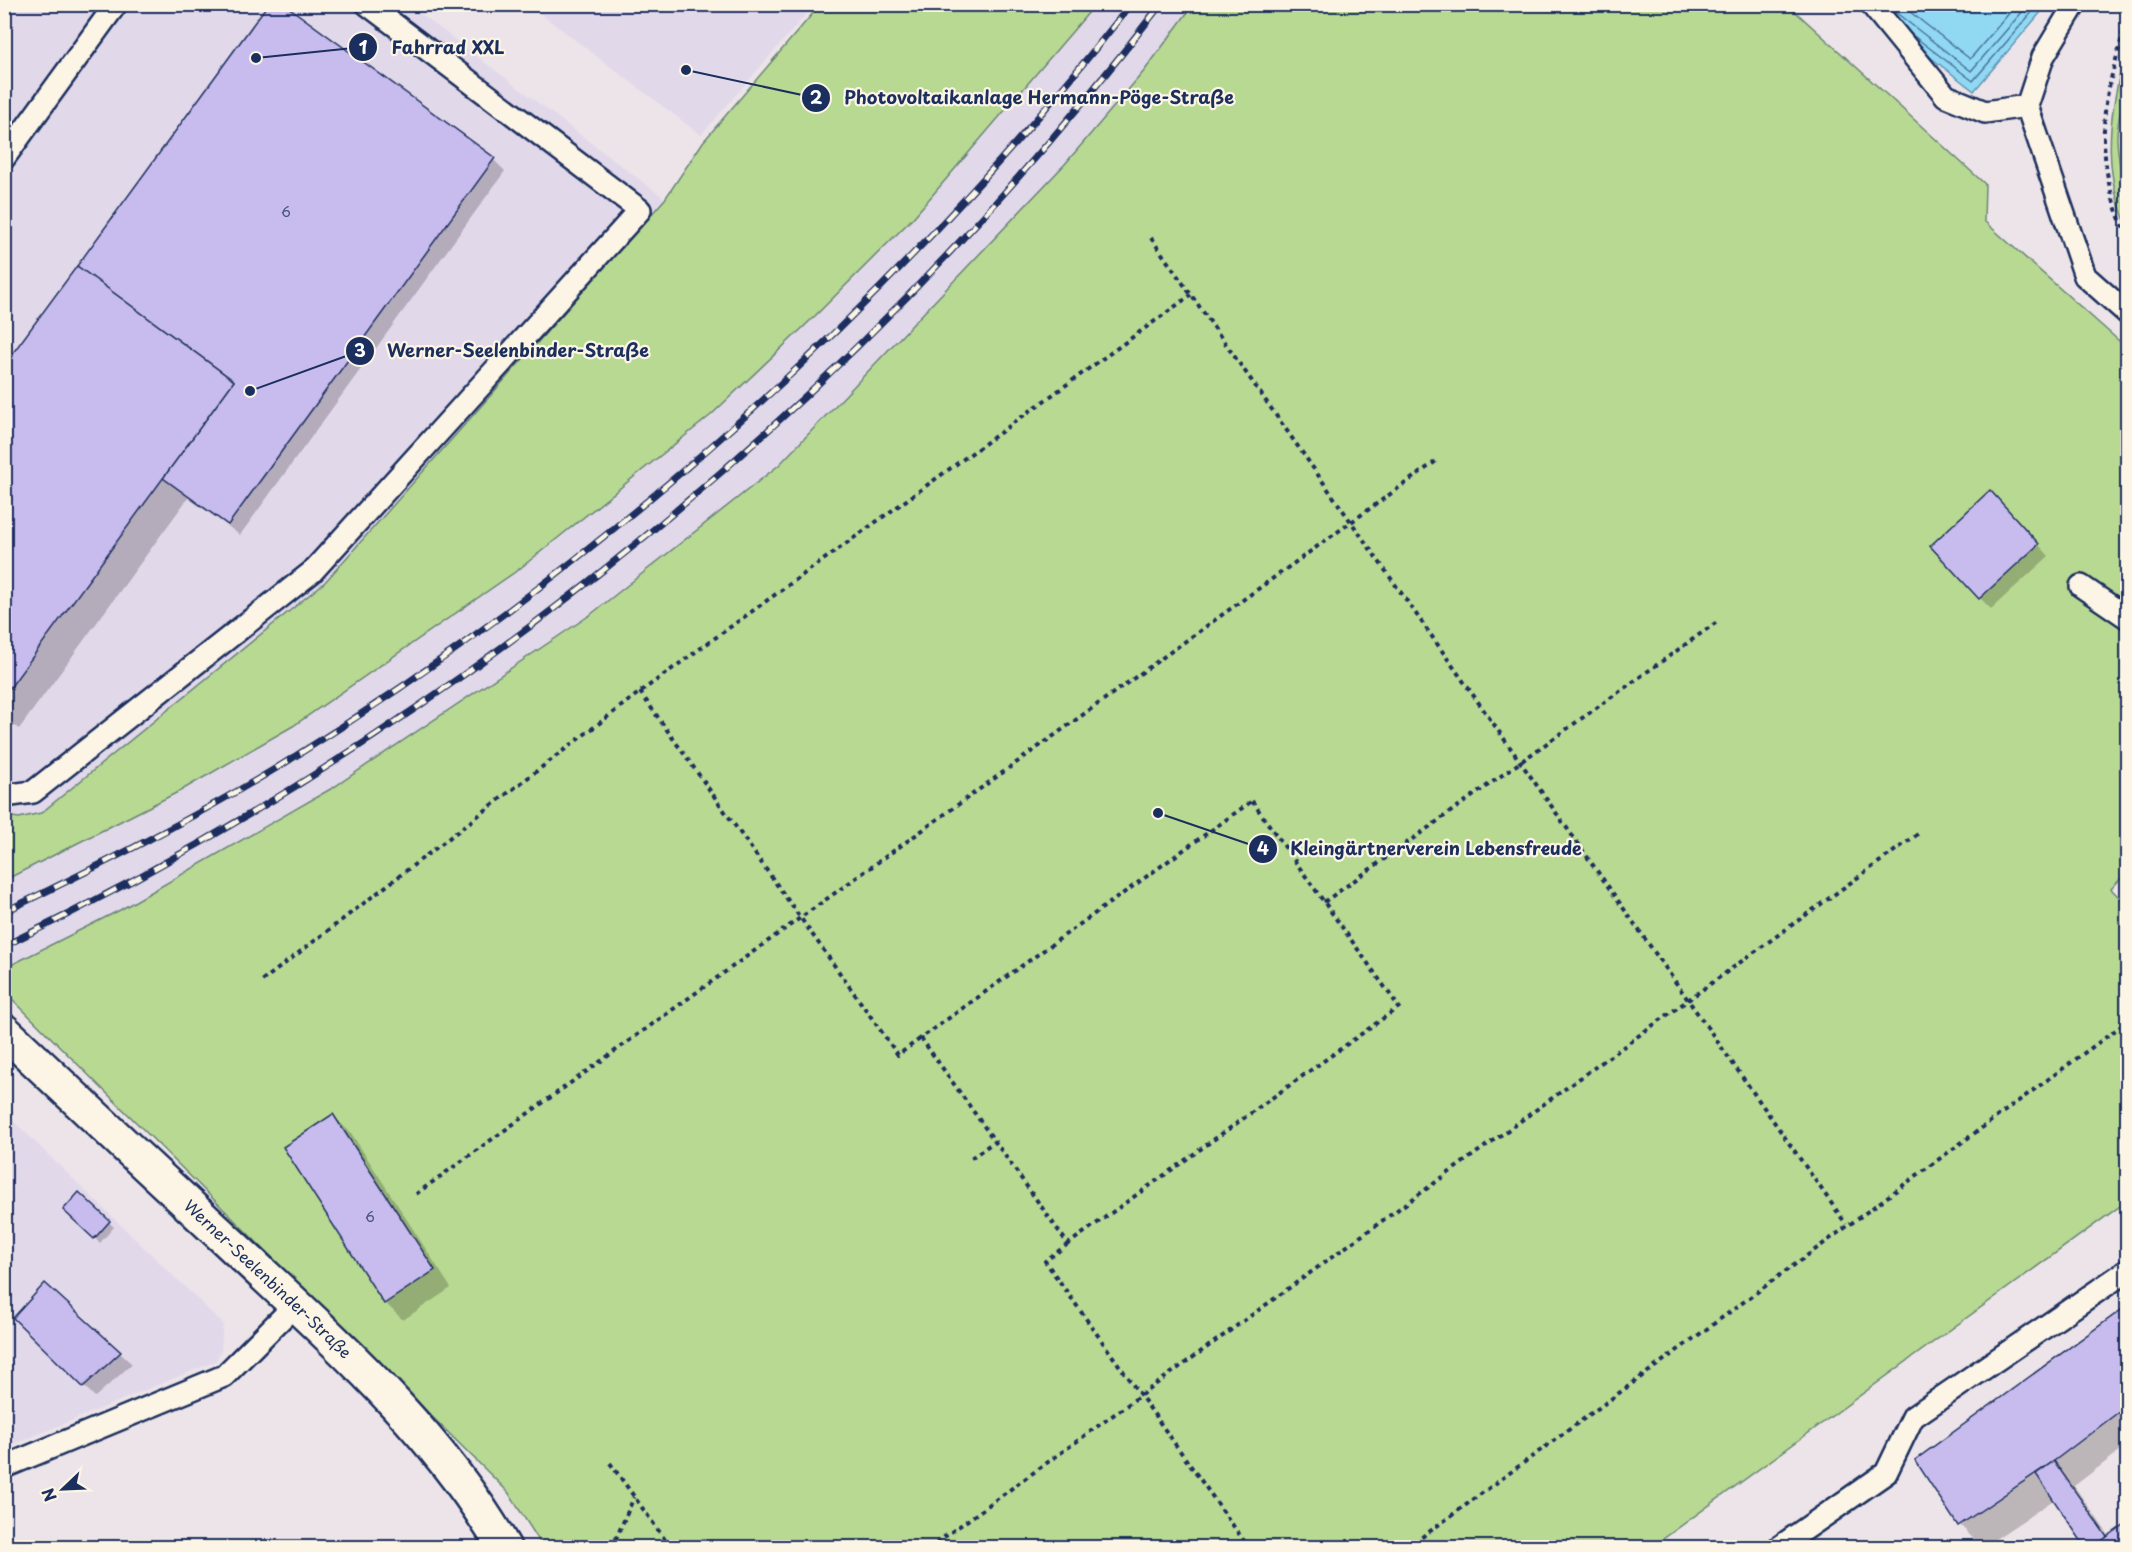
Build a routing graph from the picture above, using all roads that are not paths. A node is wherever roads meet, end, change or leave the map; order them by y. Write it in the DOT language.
graph roads {
  1 [pos="116,4"];
  2 [pos="367,4"];
  3 [pos="1871,4"];
  4 [pos="2075,4"];
  5 [pos="2028,106"];
  6 [pos="4,158"];
  7 [pos="2127,314"];
  8 [pos="2081,586"];
  9 [pos="2127,618"];
  10 [pos="4,796"];
  11 [pos="4,1031"];
  12 [pos="2127,1270"];
  13 [pos="295,1305"];
  14 [pos="4,1467"];
  15 [pos="504,1548"];
  16 [pos="1778,1548"];
  1 -- 6 [label="lane"];
  2 -- 10 [label="lane"];
  3 -- 5 [label="lane"];
  4 -- 5 [label="lane"];
  5 -- 7 [label="lane"];
  8 -- 9 [label="lane"];
  11 -- 13 [label="main road, Werner-Seelenbinder-Straße"];
  12 -- 16 [label="lane"];
  13 -- 14 [label="lane"];
  13 -- 15 [label="main road, Werner-Seelenbinder-Straße"];
}
